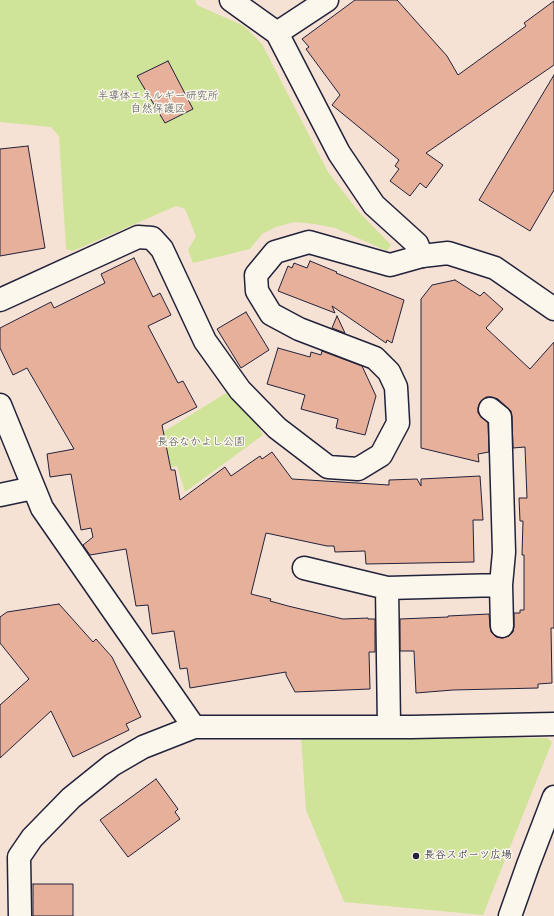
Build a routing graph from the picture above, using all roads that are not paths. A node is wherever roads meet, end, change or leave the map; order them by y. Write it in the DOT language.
graph roads {
  1 [pos="231,0"];
  2 [pos="327,0"];
  3 [pos="277,33"];
  4 [pos="422,256"];
  5 [pos="0,300"];
  6 [pos="554,309"];
  7 [pos="0,405"];
  8 [pos="490,410"];
  9 [pos="33,488"];
  10 [pos="0,495"];
  11 [pos="304,568"];
  12 [pos="501,585"];
  13 [pos="387,588"];
  14 [pos="502,626"];
  15 [pos="554,724"];
  16 [pos="389,726"];
  17 [pos="194,727"];
  18 [pos="554,797"];
  19 [pos="20,916"];
  20 [pos="510,916"];
  1 -- 3 [label="street"];
  2 -- 3 [label="street"];
  3 -- 4 [label="street"];
  4 -- 5 [label="street"];
  4 -- 6 [label="street"];
  7 -- 9 [label="street"];
  8 -- 12 [label="street"];
  9 -- 10 [label="street"];
  9 -- 17 [label="street"];
  11 -- 13 [label="street"];
  12 -- 13 [label="street"];
  12 -- 14 [label="street"];
  13 -- 16 [label="street"];
  15 -- 16 [label="street"];
  16 -- 17 [label="street"];
  17 -- 19 [label="street"];
  18 -- 20 [label="street"];
}
